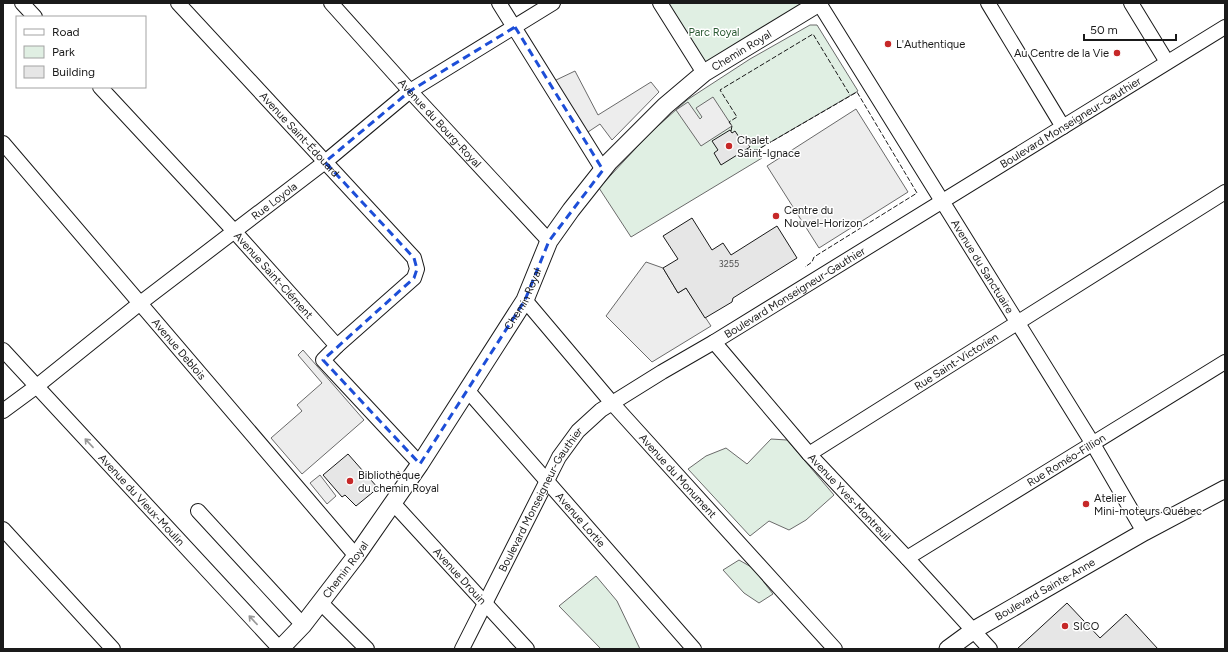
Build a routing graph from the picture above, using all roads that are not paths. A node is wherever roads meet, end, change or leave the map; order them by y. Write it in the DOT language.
graph roads {
  1 [pos="22,3"];
  2 [pos="178,3"];
  3 [pos="331,3"];
  4 [pos="499,3"];
  5 [pos="553,3"];
  6 [pos="660,3"];
  7 [pos="819,3"];
  8 [pos="988,3"];
  9 [pos="1131,3"];
  10 [pos="34,16"];
  11 [pos="515,27"];
  12 [pos="1225,27"];
  13 [pos="1167,62"];
  14 [pos="704,73"];
  15 [pos="101,88"];
  16 [pos="410,91"];
  17 [pos="1063,127"];
  18 [pos="3,143"];
  19 [pos="325,162"];
  20 [pos="603,170"];
  21 [pos="1225,192"];
  22 [pos="942,201"];
  23 [pos="234,231"];
  24 [pos="549,241"];
  25 [pos="525,300"];
  26 [pos="139,304"];
  27 [pos="1017,322"];
  28 [pos="714,342"];
  29 [pos="337,346"];
  30 [pos="3,350"];
  31 [pos="1225,362"];
  32 [pos="37,386"];
  33 [pos="468,391"];
  34 [pos="612,403"];
  35 [pos="3,411"];
  36 [pos="1092,444"];
  37 [pos="810,454"];
  38 [pos="420,464"];
  39 [pos="546,482"];
  40 [pos="1225,490"];
  41 [pos="1225,499"];
  42 [pos="393,503"];
  43 [pos="198,511"];
  44 [pos="3,528"];
  45 [pos="1144,532"];
  46 [pos="356,556"];
  47 [pos="907,558"];
  48 [pos="320,602"];
  49 [pos="485,604"];
  50 [pos="303,625"];
  51 [pos="974,630"];
  52 [pos="113,649"];
  53 [pos="280,649"];
  54 [pos="367,649"];
  55 [pos="462,649"];
  56 [pos="527,649"];
  57 [pos="694,649"];
  58 [pos="835,649"];
  59 [pos="948,649"];
  60 [pos="990,649"];
  1 -- 10 [label="street"];
  2 -- 19 [label="street, Avenue Saint-Édouard"];
  3 -- 16 [label="street, Avenue du Bourg-Royal"];
  4 -- 11 [label="street"];
  5 -- 11 [label="street, Rue Loyola"];
  6 -- 14 [label="street"];
  7 -- 14 [label="main road, Chemin Royal"];
  7 -- 22 [label="street, Avenue du Sanctuaire"];
  8 -- 17 [label="street"];
  9 -- 13 [label="street"];
  11 -- 16 [label="street, Rue Loyola"];
  11 -- 20 [label="street"];
  12 -- 13 [label="street, Boulevard Monseigneur-Gauthier"];
  13 -- 17 [label="street, Boulevard Monseigneur-Gauthier"];
  14 -- 20 [label="main road, Chemin Royal"];
  15 -- 23 [label="street, Avenue Saint-Clément"];
  16 -- 19 [label="street, Rue Loyola"];
  16 -- 24 [label="street, Avenue du Bourg-Royal"];
  17 -- 22 [label="street, Boulevard Monseigneur-Gauthier"];
  18 -- 26 [label="street, Avenue Deblois"];
  19 -- 23 [label="street, Rue Loyola"];
  19 -- 29 [label="street, Avenue Saint-Édouard"];
  20 -- 24 [label="main road, Chemin Royal"];
  21 -- 27 [label="street, Rue Saint-Victorien"];
  22 -- 27 [label="street, Avenue du Sanctuaire"];
  22 -- 28 [label="street, Boulevard Monseigneur-Gauthier"];
  23 -- 26 [label="street, Rue Loyola"];
  23 -- 29 [label="street, Avenue Saint-Clément"];
  24 -- 25 [label="main road, Chemin Royal"];
  25 -- 33 [label="main road, Chemin Royal"];
  25 -- 34 [label="street, Avenue du Monument"];
  26 -- 32 [label="street, Rue Loyola"];
  26 -- 46 [label="street, Avenue Deblois"];
  27 -- 36 [label="street, Avenue du Sanctuaire"];
  27 -- 37 [label="street, Rue Saint-Victorien"];
  28 -- 34 [label="street, Boulevard Monseigneur-Gauthier"];
  28 -- 37 [label="street, Avenue Yves-Montreuil"];
  29 -- 38 [label="street"];
  30 -- 32 [label="street, Avenue du Vieux-Moulin"];
  31 -- 36 [label="street, Rue Roméo-Fillion"];
  32 -- 35 [label="street, Rue Loyola"];
  53 -- 32 [label="street, Avenue du Vieux-Moulin, one-way"];
  33 -- 38 [label="main road, Chemin Royal"];
  33 -- 39 [label="street, Avenue Lortie"];
  34 -- 39 [label="street, Boulevard Monseigneur-Gauthier"];
  34 -- 58 [label="street, Avenue du Monument"];
  36 -- 45 [label="street, Avenue du Sanctuaire"];
  36 -- 47 [label="street, Rue Roméo-Fillion"];
  37 -- 47 [label="street, Avenue Yves-Montreuil"];
  38 -- 42 [label="main road, Chemin Royal"];
  39 -- 49 [label="street, Boulevard Monseigneur-Gauthier"];
  39 -- 57 [label="street, Avenue Lortie"];
  40 -- 45 [label="main road, Boulevard Sainte-Anne"];
  41 -- 45 [label="main road, Boulevard Sainte-Anne"];
  42 -- 46 [label="main road, Chemin Royal"];
  42 -- 49 [label="street, Avenue Drouin"];
  43 -- 50 [label="street"];
  44 -- 52 [label="street"];
  45 -- 51 [label="main road, Boulevard Sainte-Anne"];
  46 -- 48 [label="main road, Chemin Royal"];
  47 -- 51 [label="street, Avenue Yves-Montreuil"];
  48 -- 50 [label="main road, Chemin Royal"];
  48 -- 54 [label="street"];
  49 -- 55 [label="street, Boulevard Monseigneur-Gauthier"];
  49 -- 56 [label="street, Avenue Drouin"];
  50 -- 53 [label="main road, Chemin Royal"];
  51 -- 59 [label="main road, Boulevard Sainte-Anne"];
  51 -- 60 [label="street, Avenue Yves-Montreuil"];
}
